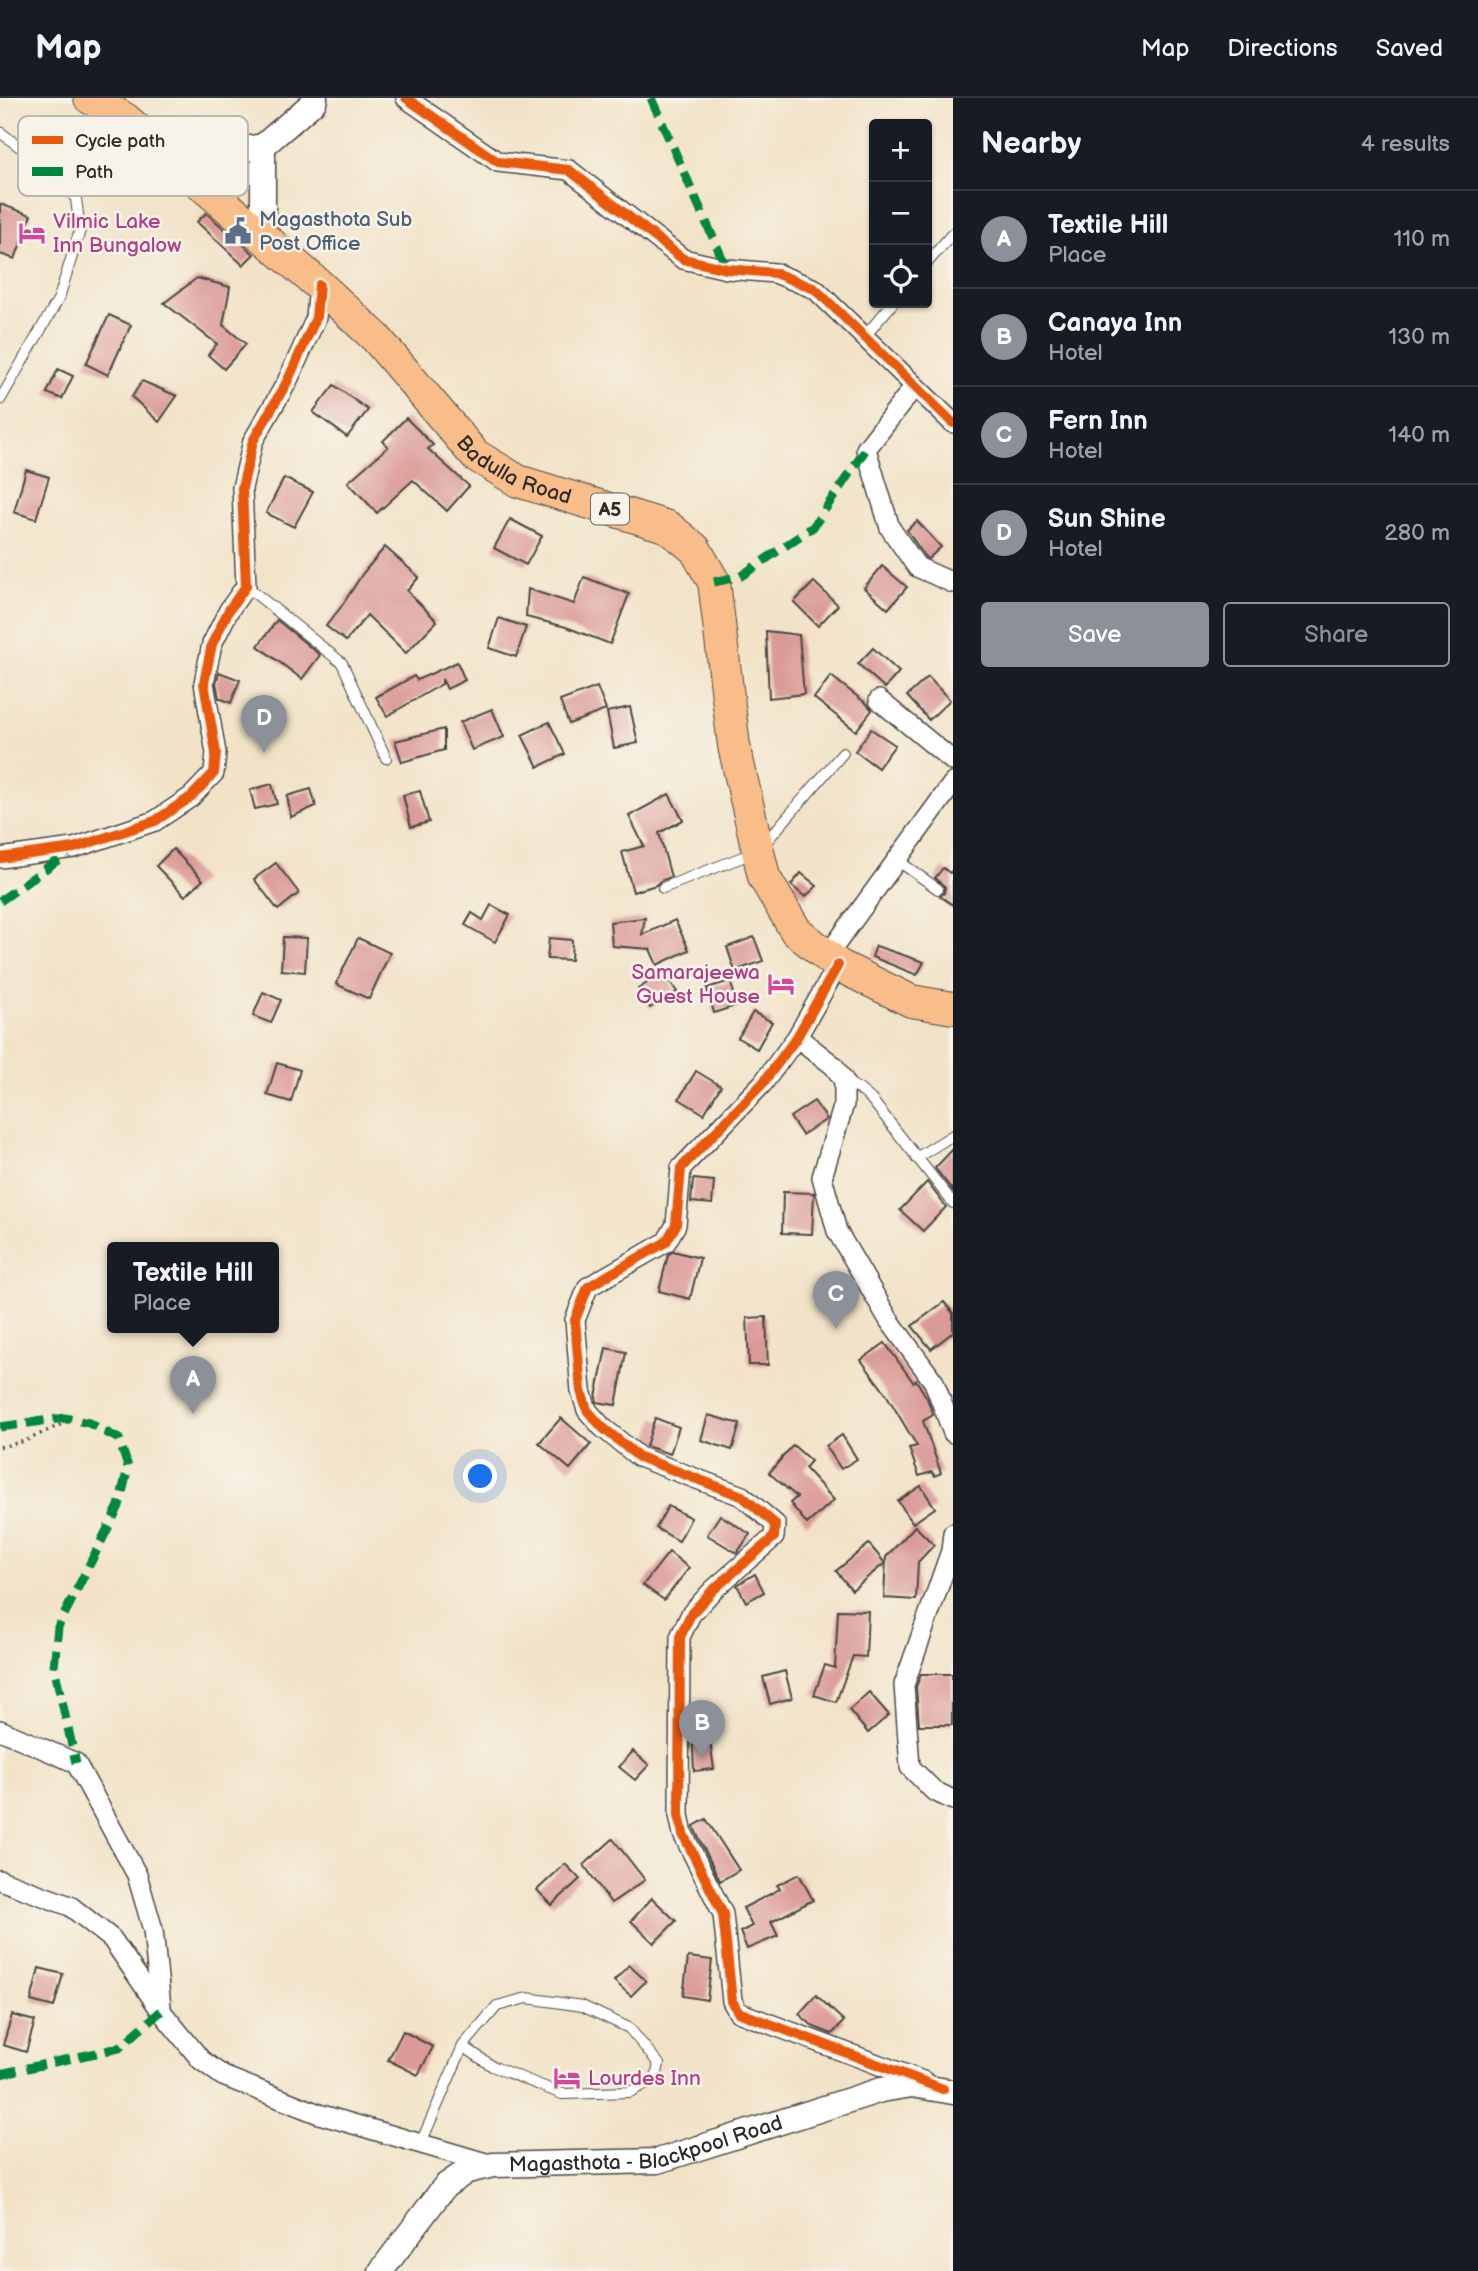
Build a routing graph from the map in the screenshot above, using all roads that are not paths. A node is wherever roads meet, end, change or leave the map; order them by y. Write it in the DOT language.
graph roads {
  1 [pos="90,98"];
  2 [pos="315,98"];
  3 [pos="406,98"];
  4 [pos="120,116"];
  5 [pos="0,132"];
  6 [pos="18,146"];
  7 [pos="263,146"];
  8 [pos="248,148"];
  9 [pos="74,196"];
  10 [pos="216,196"];
  11 [pos="953,233"];
  12 [pos="263,237"];
  13 [pos="932,257"];
  14 [pos="319,285"];
  15 [pos="889,308"];
  16 [pos="865,336"];
  17 [pos="915,387"];
  18 [pos="0,400"];
  19 [pos="953,423"];
  20 [pos="953,583"];
  21 [pos="246,586"];
  22 [pos="879,700"];
  23 [pos="844,753"];
  24 [pos="386,758"];
  25 [pos="953,761"];
  26 [pos="953,783"];
  27 [pos="758,851"];
  28 [pos="0,858"];
  29 [pos="897,860"];
  30 [pos="663,888"];
  31 [pos="938,890"];
  32 [pos="833,961"];
  33 [pos="953,1008"];
  34 [pos="797,1037"];
  35 [pos="844,1081"];
  36 [pos="953,1135"];
  37 [pos="916,1158"];
  38 [pos="953,1203"];
  39 [pos="953,1433"];
  40 [pos="953,1533"];
  41 [pos="0,1730"];
  42 [pos="953,1800"];
  43 [pos="0,1880"];
  44 [pos="161,2011"];
  45 [pos="463,2046"];
  46 [pos="948,2090"];
  47 [pos="420,2145"];
  48 [pos="493,2165"];
  49 [pos="381,2271"];
  1 -- 4 [label="highway, Badulla Road / A5"];
  2 -- 7 [label="street"];
  3 -- 16 [label="street"];
  5 -- 6 [label="lane"];
  7 -- 8 [label="street"];
  7 -- 12 [label="street"];
  9 -- 18 [label="lane"];
  10 -- 12 [label="highway, Badulla Road / A5"];
  11 -- 13 [label="lane"];
  12 -- 14 [label="highway, Badulla Road / A5"];
  14 -- 21 [label="street"];
  14 -- 27 [label="highway, Badulla Road / A5"];
  15 -- 16 [label="lane"];
  16 -- 17 [label="street"];
  17 -- 19 [label="street"];
  17 -- 20 [label="street"];
  21 -- 24 [label="lane"];
  21 -- 28 [label="street"];
  22 -- 25 [label="street"];
  23 -- 27 [label="lane"];
  26 -- 29 [label="street"];
  27 -- 30 [label="lane"];
  27 -- 32 [label="highway, Badulla Road / A5"];
  29 -- 31 [label="lane"];
  29 -- 32 [label="street"];
  32 -- 33 [label="highway, Badulla Road / A5"];
  32 -- 34 [label="street"];
  34 -- 35 [label="street"];
  34 -- 46 [label="street"];
  35 -- 37 [label="lane"];
  35 -- 39 [label="street"];
  36 -- 37 [label="lane"];
  37 -- 38 [label="lane"];
  40 -- 42 [label="street"];
  41 -- 44 [label="street"];
  43 -- 44 [label="street"];
  44 -- 47 [label="street"];
  45 -- 45 [label="lane"];
  45 -- 47 [label="lane"];
  46 -- 48 [label="street, Magasthota - Blackpool Road"];
  47 -- 48 [label="street"];
  48 -- 49 [label="street, Magasthota - Blackpool Road"];
}
